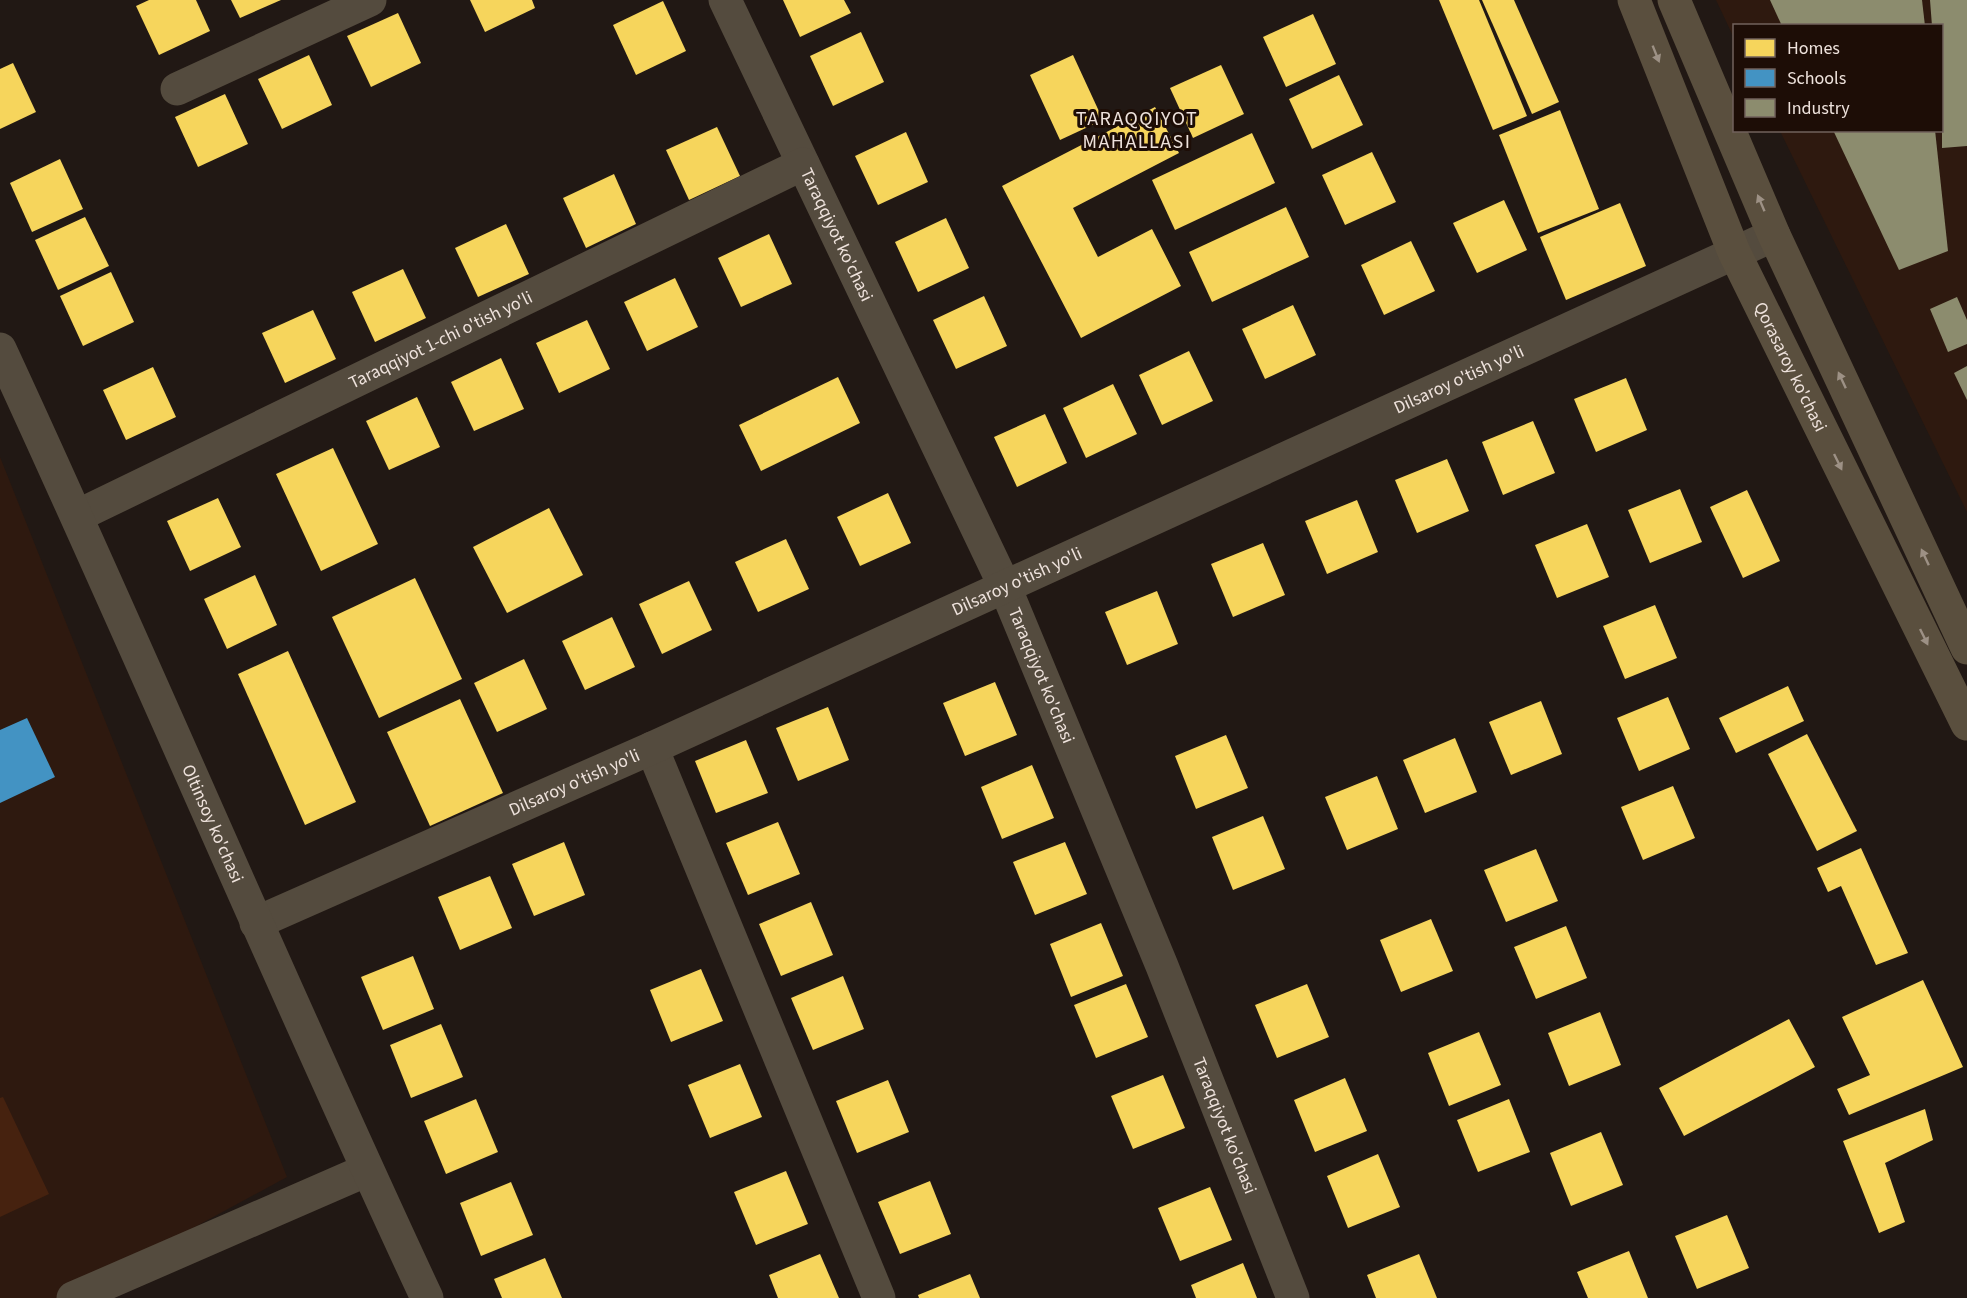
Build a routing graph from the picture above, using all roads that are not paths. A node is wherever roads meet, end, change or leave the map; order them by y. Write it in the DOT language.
graph roads {
  1 [pos="370,0"];
  2 [pos="725,0"];
  3 [pos="1634,0"];
  4 [pos="1674,0"];
  5 [pos="177,89"];
  6 [pos="803,164"];
  7 [pos="1774,235"];
  8 [pos="1734,252"];
  9 [pos="0,349"];
  10 [pos="77,516"];
  11 [pos="1005,587"];
  12 [pos="1967,648"];
  13 [pos="1967,724"];
  14 [pos="652,748"];
  15 [pos="256,924"];
  16 [pos="367,1170"];
  17 [pos="72,1298"];
  18 [pos="427,1298"];
  19 [pos="879,1298"];
  20 [pos="1293,1298"];
  1 -- 5 [label="street"];
  2 -- 6 [label="street, Taraqqiyot ko'chasi"];
  3 -- 8 [label="main road, Qorasaroy ko'chasi, one-way"];
  7 -- 4 [label="main road, one-way"];
  6 -- 10 [label="street, Taraqqiyot 1-chi o'tish yo'li"];
  6 -- 11 [label="street, Taraqqiyot ko'chasi"];
  7 -- 8 [label="street, Dilsaroy o'tish yo'li"];
  12 -- 7 [label="main road, one-way"];
  8 -- 11 [label="street, Dilsaroy o'tish yo'li"];
  8 -- 13 [label="main road, Qorasaroy ko'chasi, one-way"];
  9 -- 10 [label="street, Oltinsoy ko'chasi"];
  10 -- 15 [label="street, Oltinsoy ko'chasi"];
  11 -- 14 [label="street, Dilsaroy o'tish yo'li"];
  11 -- 20 [label="street, Taraqqiyot ko'chasi"];
  14 -- 15 [label="street, Dilsaroy o'tish yo'li"];
  14 -- 19 [label="street"];
  15 -- 16 [label="street, Oltinsoy ko'chasi"];
  16 -- 17 [label="street"];
  16 -- 18 [label="street, Oltinsoy ko'chasi"];
}
